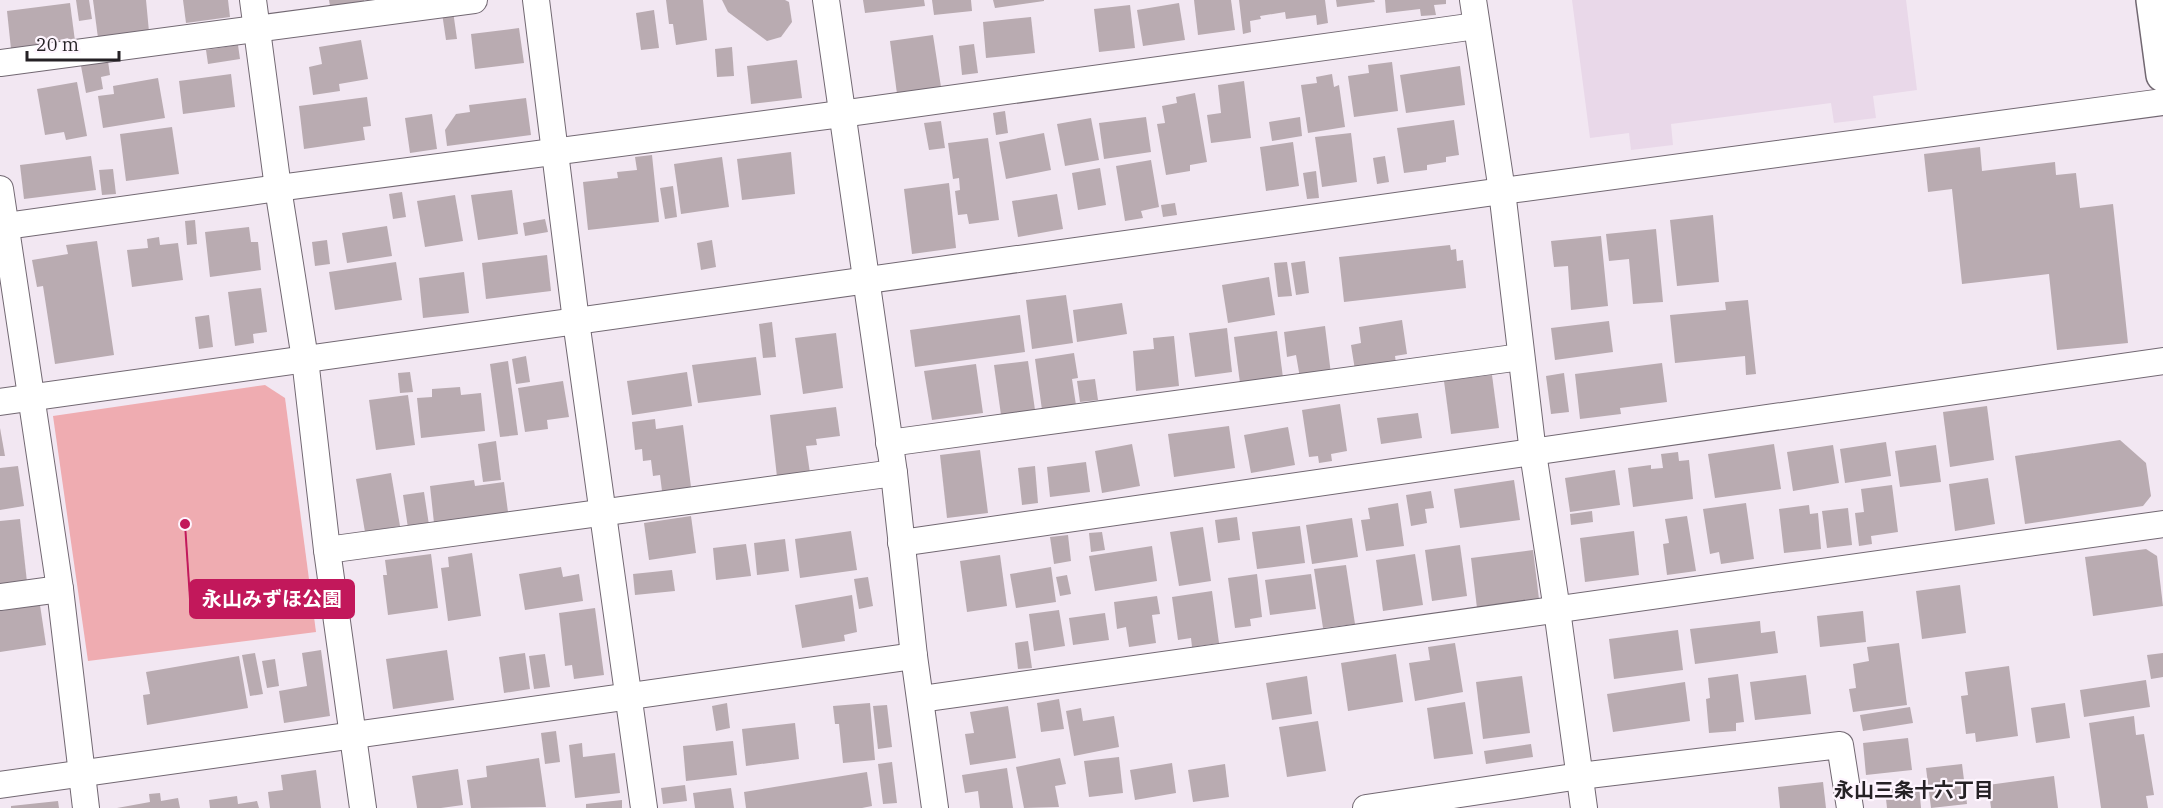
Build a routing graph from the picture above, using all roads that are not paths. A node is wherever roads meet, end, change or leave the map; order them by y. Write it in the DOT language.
graph roads {
  1 [pos="254,0"];
  2 [pos="474,0"];
  3 [pos="536,0"];
  4 [pos="826,0"];
  5 [pos="1473,0"];
  6 [pos="2153,0"];
  7 [pos="1476,26"];
  8 [pos="258,28"];
  9 [pos="0,63"];
  10 [pos="2163,75"];
  11 [pos="2163,102"];
  12 [pos="841,114"];
  13 [pos="555,152"];
  14 [pos="278,188"];
  15 [pos="0,189"];
  16 [pos="1502,191"];
  17 [pos="3,226"];
  18 [pos="867,282"];
  19 [pos="576,321"];
  20 [pos="1521,357"];
  21 [pos="305,359"];
  22 [pos="2163,361"];
  23 [pos="32,398"];
  24 [pos="0,402"];
  25 [pos="889,443"];
  26 [pos="1533,453"];
  27 [pos="894,473"];
  28 [pos="603,513"];
  29 [pos="2163,524"];
  30 [pos="901,543"];
  31 [pos="327,550"];
  32 [pos="60,590"];
  33 [pos="0,597"];
  34 [pos="1557,610"];
  35 [pos="914,656"];
  36 [pos="627,696"];
  37 [pos="921,699"];
  38 [pos="354,735"];
  39 [pos="82,774"];
  40 [pos="1580,776"];
  41 [pos="0,785"];
  42 [pos="86,808"];
  43 [pos="363,808"];
  44 [pos="644,808"];
  45 [pos="935,808"];
  46 [pos="1366,808"];
  47 [pos="1584,808"];
  48 [pos="1850,808"];
  1 -- 8 [label="street"];
  2 -- 8 [label="street"];
  3 -- 13 [label="street"];
  4 -- 12 [label="street"];
  5 -- 7 [label="street"];
  6 -- 10 [label="highway"];
  7 -- 12 [label="street"];
  7 -- 16 [label="street"];
  8 -- 9 [label="street"];
  8 -- 14 [label="street"];
  11 -- 16 [label="street"];
  12 -- 13 [label="street"];
  12 -- 18 [label="street"];
  13 -- 14 [label="street"];
  13 -- 19 [label="street"];
  14 -- 17 [label="street"];
  14 -- 21 [label="street"];
  15 -- 17 [label="street"];
  16 -- 18 [label="street"];
  16 -- 20 [label="street"];
  17 -- 23 [label="street"];
  18 -- 19 [label="street"];
  18 -- 25 [label="street"];
  19 -- 21 [label="street"];
  19 -- 28 [label="street"];
  20 -- 25 [label="street"];
  20 -- 26 [label="street"];
  21 -- 23 [label="street"];
  21 -- 31 [label="street"];
  22 -- 26 [label="street"];
  23 -- 24 [label="street"];
  23 -- 32 [label="street"];
  25 -- 27 [label="street"];
  26 -- 30 [label="street"];
  26 -- 34 [label="street"];
  27 -- 28 [label="street"];
  27 -- 30 [label="street"];
  28 -- 31 [label="street"];
  28 -- 36 [label="street"];
  29 -- 34 [label="street"];
  30 -- 35 [label="street"];
  31 -- 38 [label="street"];
  32 -- 33 [label="street"];
  32 -- 39 [label="street"];
  34 -- 37 [label="street"];
  34 -- 40 [label="street"];
  35 -- 36 [label="street"];
  35 -- 37 [label="street"];
  36 -- 38 [label="street"];
  36 -- 44 [label="street"];
  37 -- 45 [label="street"];
  38 -- 39 [label="street"];
  38 -- 43 [label="street"];
  39 -- 41 [label="street"];
  39 -- 42 [label="street"];
  40 -- 46 [label="street"];
  40 -- 47 [label="street"];
  40 -- 48 [label="street"];
}
